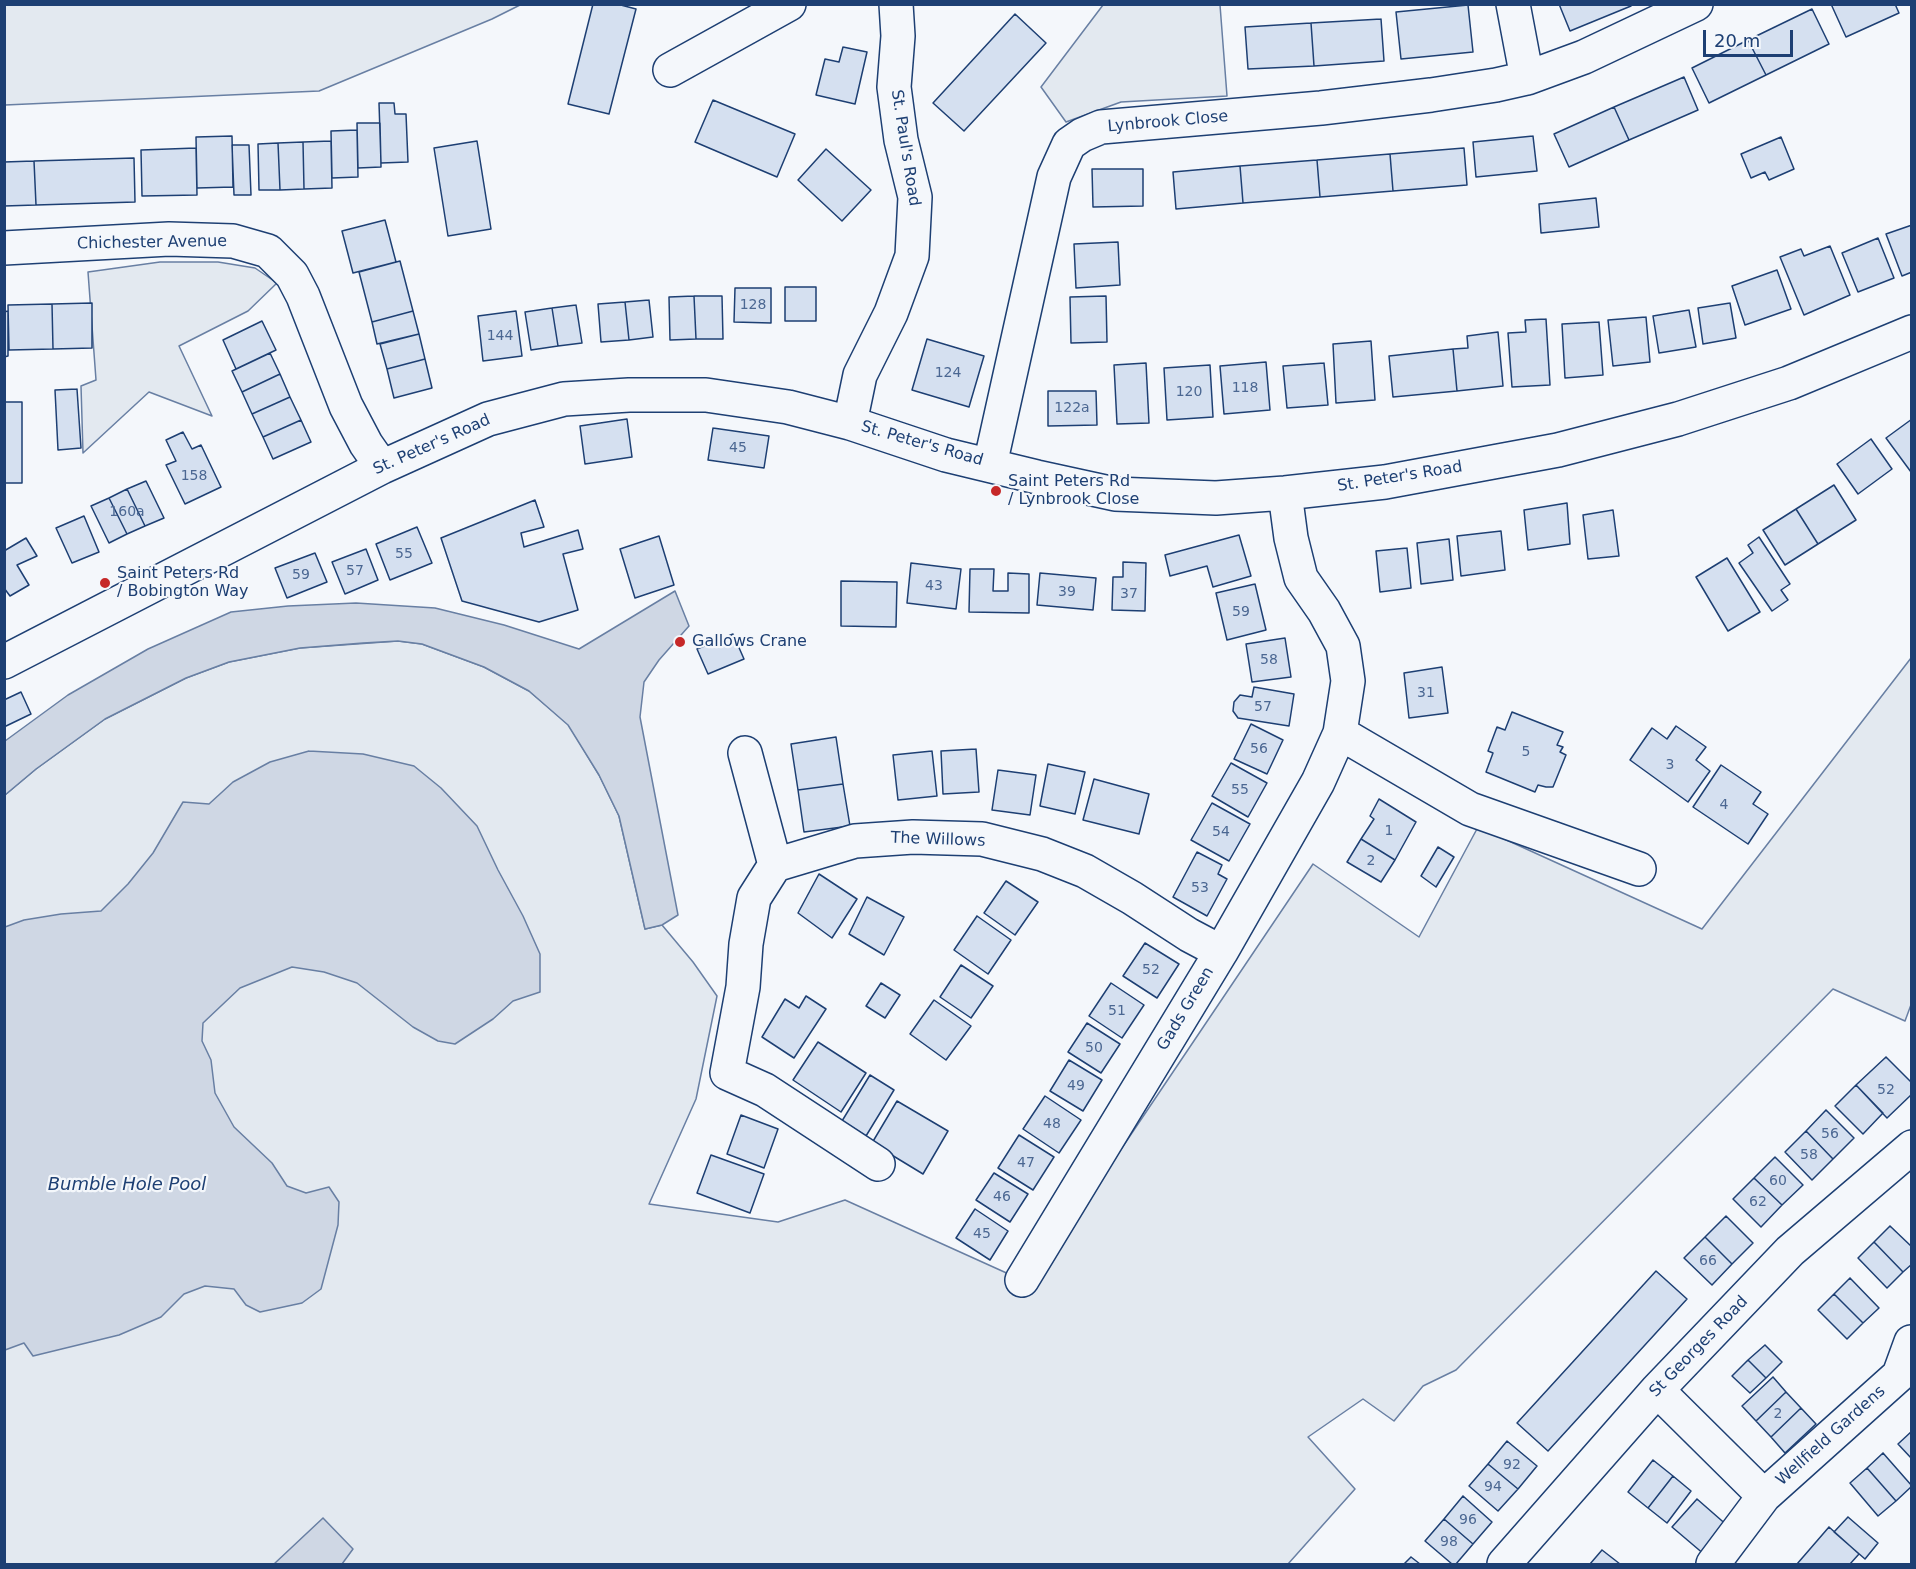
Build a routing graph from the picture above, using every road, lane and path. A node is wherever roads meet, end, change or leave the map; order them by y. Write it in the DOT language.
graph roads {
  1 [pos="789,4"];
  2 [pos="896,4"];
  3 [pos="1513,4"];
  4 [pos="1696,4"];
  5 [pos="670,70"];
  6 [pos="1527,78"];
  7 [pos="4,248"];
  8 [pos="1911,332"];
  9 [pos="850,423"];
  10 [pos="990,465"];
  11 [pos="382,467"];
  12 [pos="1285,493"];
  13 [pos="4,663"];
  14 [pos="1340,732"];
  15 [pos="745,753"];
  16 [pos="775,865"];
  17 [pos="1639,869"];
  18 [pos="1221,952"];
  19 [pos="1911,1147"];
  20 [pos="878,1164"];
  21 [pos="1022,1280"];
  22 [pos="1911,1342"];
  23 [pos="1905,1378"];
  24 [pos="1657,1390"];
  25 [pos="1764,1496"];
  26 [pos="1504,1564"];
  27 [pos="1713,1564"];
  1 -- 5 [label="street"];
  2 -- 9 [label="street, St. Paul's Road"];
  3 -- 6 [label="street"];
  4 -- 6 [label="street, Lynbrook Close"];
  6 -- 10 [label="street, Lynbrook Close"];
  7 -- 11 [label="street, Chichester Avenue"];
  8 -- 12 [label="street, St. Peter's Road"];
  9 -- 10 [label="street, St. Peter's Road"];
  9 -- 11 [label="street, St. Peter's Road"];
  10 -- 12 [label="street, St. Peter's Road"];
  11 -- 13 [label="street, St. Peter's Road"];
  12 -- 14 [label="street, Gads Green"];
  14 -- 17 [label="street"];
  14 -- 18 [label="street, Gads Green"];
  15 -- 16 [label="street"];
  16 -- 18 [label="street, The Willows"];
  16 -- 20 [label="street"];
  18 -- 21 [label="street, Gads Green"];
  19 -- 24 [label="street, St Georges Road"];
  22 -- 23 [label="street, Wellfield Gardens"];
  23 -- 25 [label="street, Wellfield Gardens"];
  24 -- 25 [label="street, Wellfield Gardens"];
  24 -- 26 [label="street, St Georges Road"];
  25 -- 27 [label="street, Wellfield Gardens"];
}
